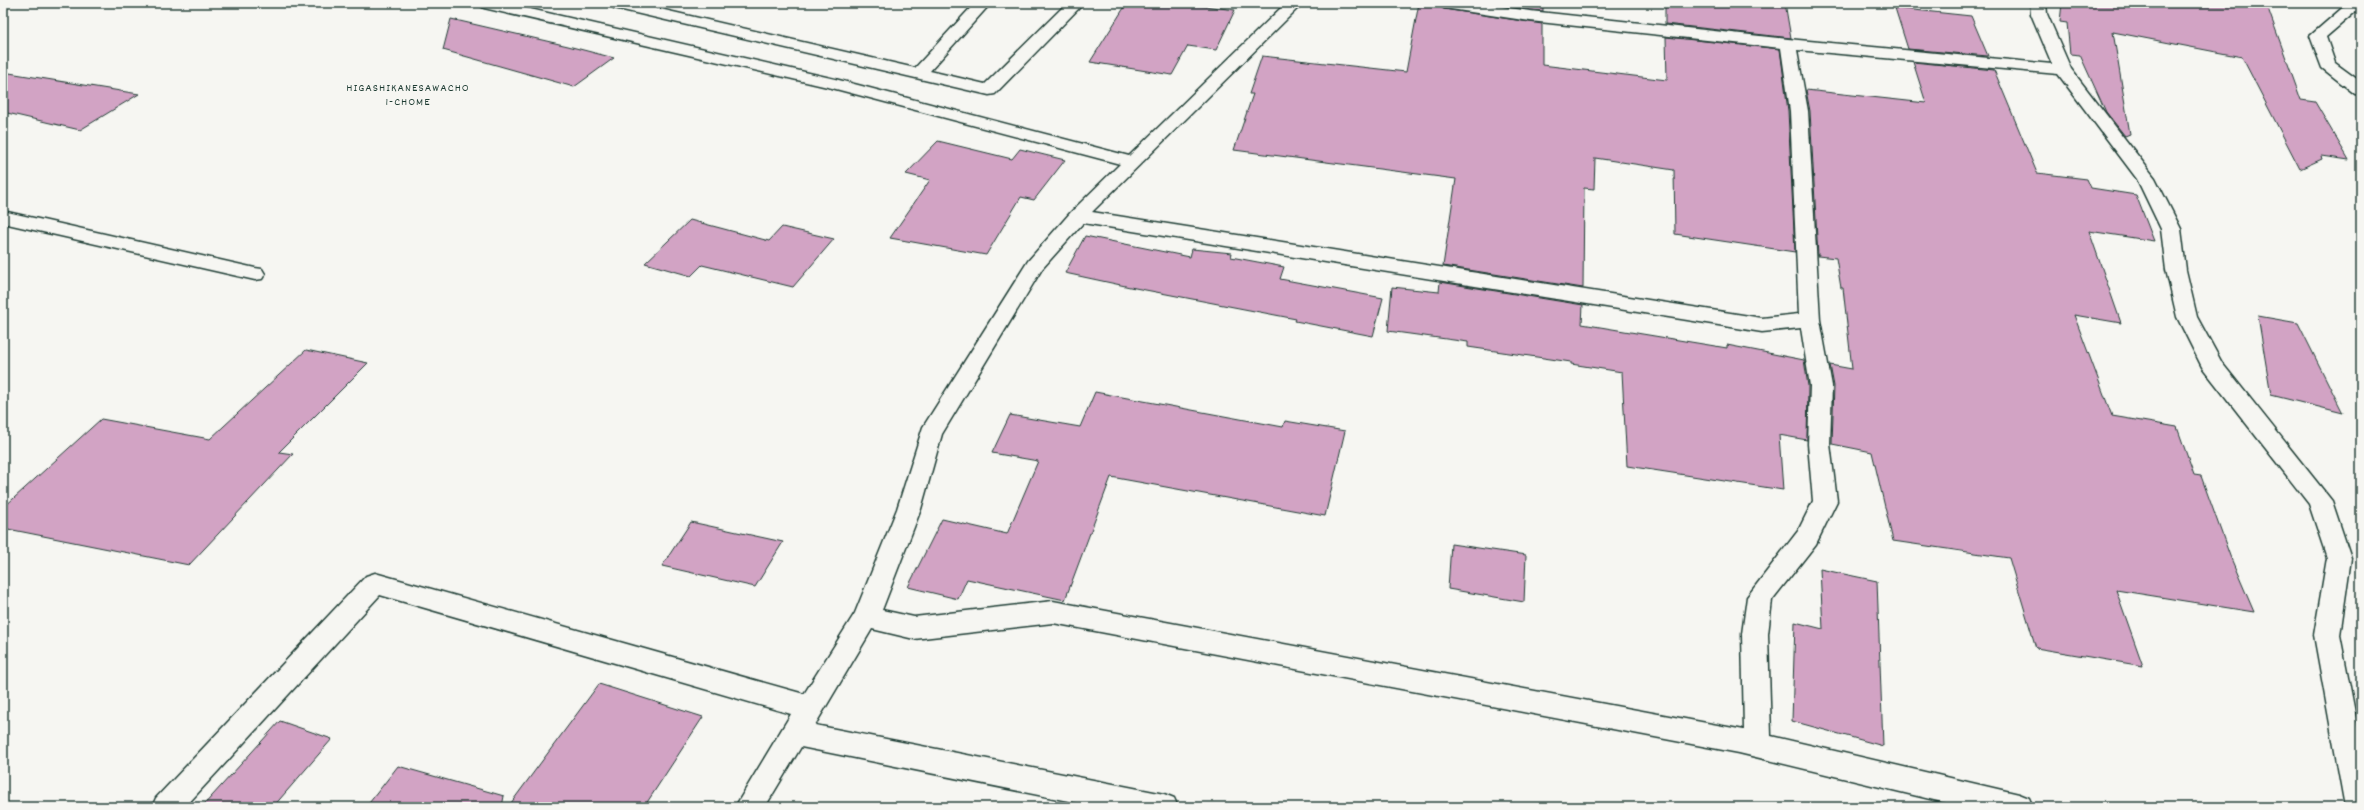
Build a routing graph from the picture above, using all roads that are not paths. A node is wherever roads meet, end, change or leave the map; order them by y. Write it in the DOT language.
graph roads {
  1 [pos="484,3"];
  2 [pos="614,3"];
  3 [pos="983,3"];
  4 [pos="1076,3"];
  5 [pos="1295,3"];
  6 [pos="1444,3"];
  7 [pos="2038,3"];
  8 [pos="2357,3"];
  9 [pos="1788,44"];
  10 [pos="2063,70"];
  11 [pos="918,74"];
  12 [pos="2361,90"];
  13 [pos="1132,162"];
  14 [pos="1078,216"];
  15 [pos="3,217"];
  16 [pos="255,274"];
  17 [pos="1810,320"];
  18 [pos="866,617"];
  19 [pos="810,708"];
  20 [pos="794,733"];
  21 [pos="1758,745"];
  22 [pos="2356,762"];
  23 [pos="166,807"];
  24 [pos="748,807"];
  25 [pos="1164,807"];
  26 [pos="2019,807"];
  27 [pos="2359,807"];
  1 -- 13 [label="street"];
  2 -- 11 [label="street"];
  3 -- 11 [label="street"];
  4 -- 11 [label="street"];
  5 -- 13 [label="street"];
  6 -- 9 [label="street"];
  7 -- 10 [label="street"];
  8 -- 12 [label="street"];
  9 -- 10 [label="street"];
  9 -- 17 [label="street"];
  10 -- 22 [label="street"];
  13 -- 14 [label="street"];
  14 -- 17 [label="street"];
  14 -- 18 [label="street"];
  15 -- 16 [label="street"];
  17 -- 21 [label="street"];
  18 -- 19 [label="street"];
  18 -- 21 [label="street"];
  19 -- 20 [label="street"];
  19 -- 23 [label="street"];
  20 -- 24 [label="street"];
  20 -- 25 [label="street"];
  21 -- 26 [label="street"];
  22 -- 27 [label="street"];
}
